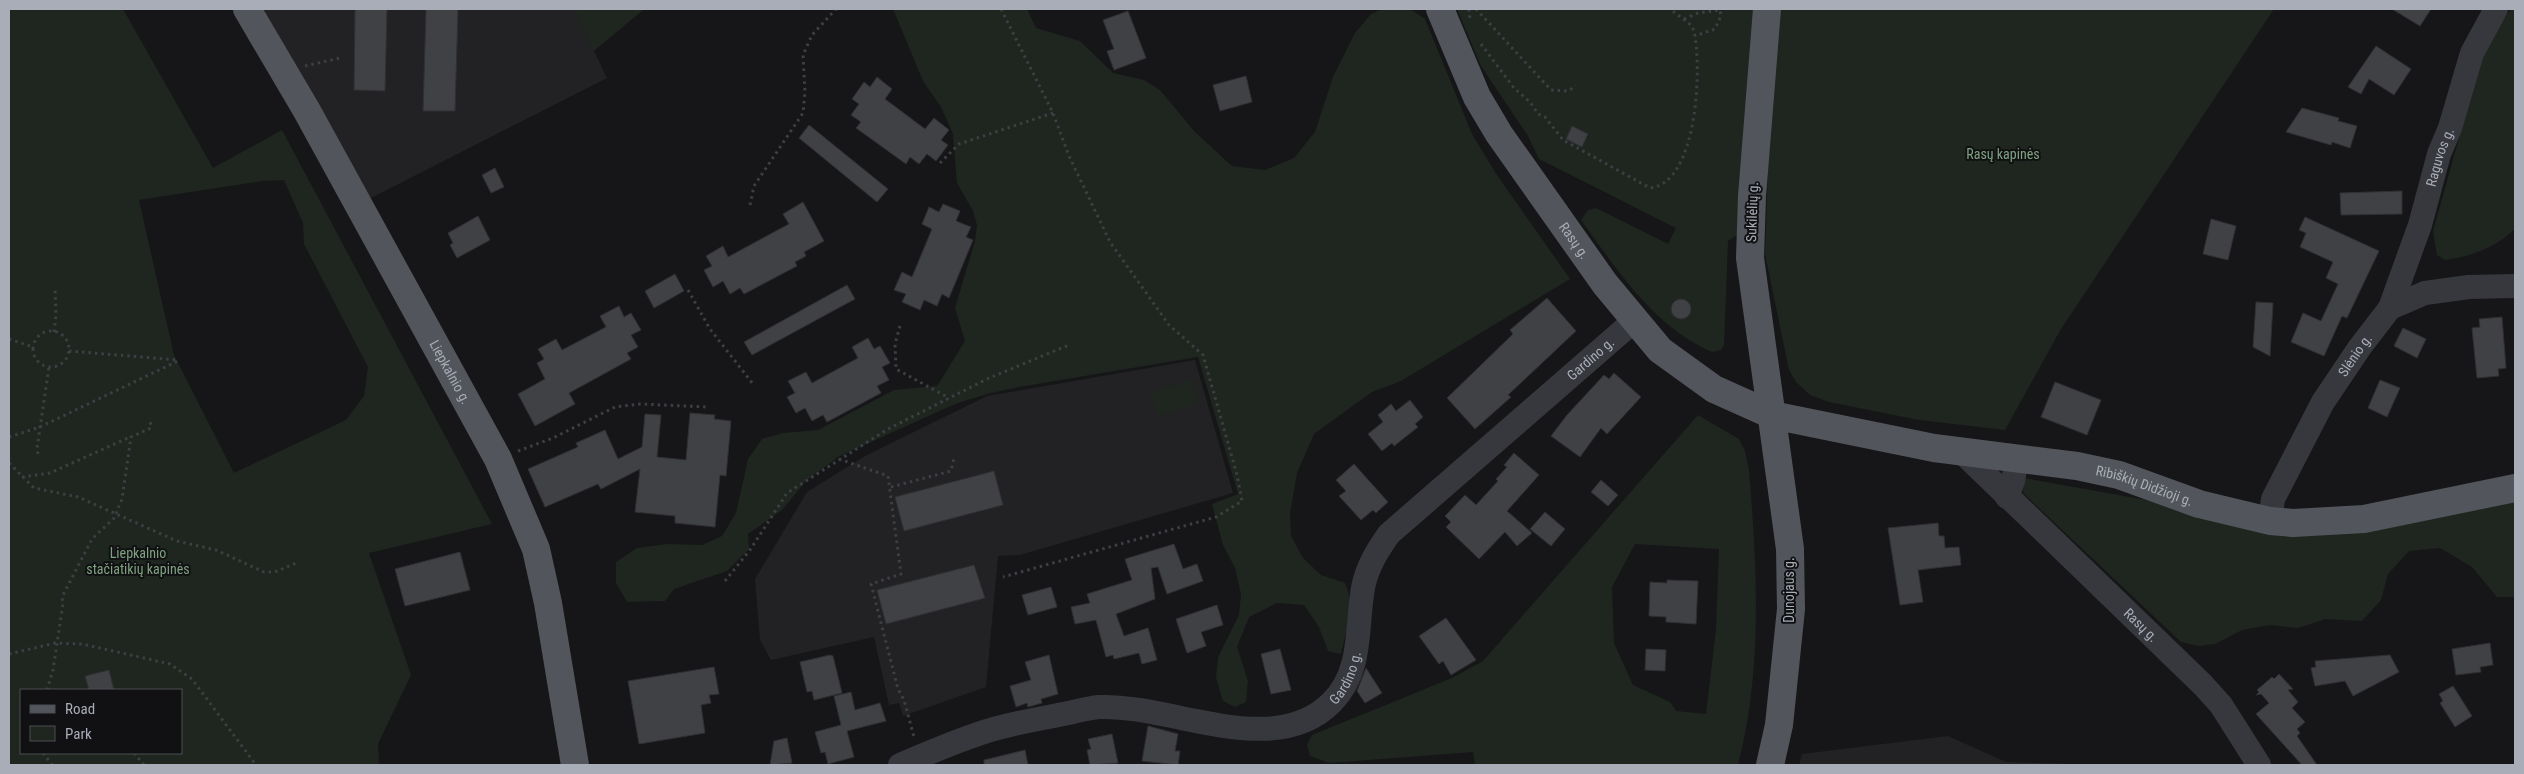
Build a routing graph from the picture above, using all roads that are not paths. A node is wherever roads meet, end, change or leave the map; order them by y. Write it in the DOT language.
graph roads {
  1 [pos="248,9"];
  2 [pos="1440,9"];
  3 [pos="1768,9"];
  4 [pos="2496,9"];
  5 [pos="2515,286"];
  6 [pos="2390,308"];
  7 [pos="1635,320"];
  8 [pos="1772,415"];
  9 [pos="1962,452"];
  10 [pos="2017,458"];
  11 [pos="2515,488"];
  12 [pos="2007,497"];
  13 [pos="2270,521"];
  14 [pos="909,761"];
  15 [pos="575,765"];
  16 [pos="1770,765"];
  17 [pos="2259,765"];
  1 -- 15 [label="main road, Liepkalnio g."];
  2 -- 7 [label="main road, Rasų g."];
  3 -- 8 [label="main road, Sukilėlių g."];
  4 -- 6 [label="street, Raguvos g."];
  5 -- 6 [label="street"];
  6 -- 13 [label="street, Slėnio g."];
  7 -- 8 [label="main road, Rasų g."];
  7 -- 14 [label="street, Gardino g."];
  8 -- 9 [label="main road, Ribiškių Didžioji g."];
  8 -- 16 [label="main road, Dunojaus g."];
  9 -- 10 [label="main road, Ribiškių Didžioji g."];
  9 -- 12 [label="street, Rasų g."];
  10 -- 12 [label="street"];
  10 -- 13 [label="main road, Ribiškių Didžioji g."];
  11 -- 13 [label="main road, Ribiškių Didžioji g."];
  12 -- 17 [label="street, Rasų g."];
}
